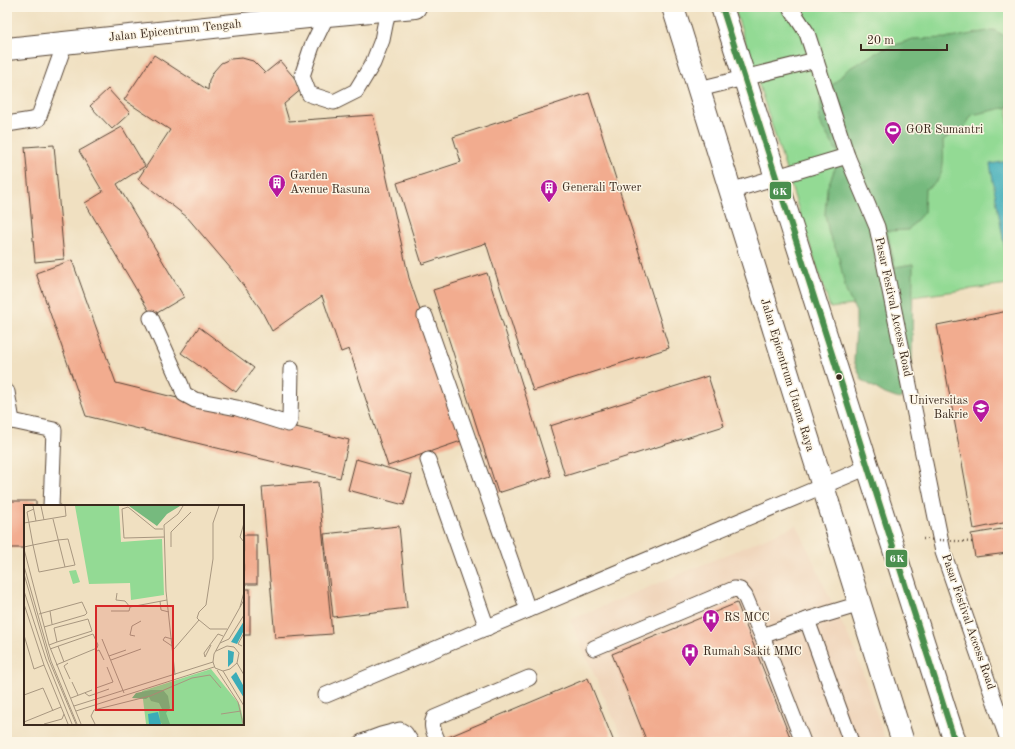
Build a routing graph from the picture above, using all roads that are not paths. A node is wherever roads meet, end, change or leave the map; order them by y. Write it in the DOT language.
graph roads {
  1 [pos="415,7"];
  2 [pos="673,7"];
  3 [pos="722,7"];
  4 [pos="790,7"];
  5 [pos="388,10"];
  6 [pos="327,15"];
  7 [pos="65,43"];
  8 [pos="7,49"];
  9 [pos="816,60"];
  10 [pos="745,78"];
  11 [pos="699,90"];
  12 [pos="7,124"];
  13 [pos="847,156"];
  14 [pos="776,177"];
  15 [pos="730,191"];
  16 [pos="425,316"];
  17 [pos="152,318"];
  18 [pos="291,369"];
  19 [pos="7,392"];
  20 [pos="10,423"];
  21 [pos="428,460"];
  22 [pos="868,467"];
  23 [pos="822,486"];
  24 [pos="51,505"];
  25 [pos="860,604"];
  26 [pos="528,610"];
  27 [pos="807,620"];
  28 [pos="487,628"];
  29 [pos="762,636"];
  30 [pos="594,648"];
  31 [pos="529,678"];
  32 [pos="326,695"];
  33 [pos="1008,740"];
  34 [pos="362,742"];
  35 [pos="411,742"];
  36 [pos="438,742"];
  37 [pos="803,742"];
  38 [pos="851,742"];
  39 [pos="903,742"];
  40 [pos="956,742"];
  1 -- 5 [label="main road, Jalan Epicentrum Tengah"];
  2 -- 11 [label="main road, Jalan Epicentrum Utama Raya"];
  3 -- 10 [label="main road"];
  4 -- 9 [label="lane, Pasar Festival Access Road"];
  5 -- 6 [label="main road, Jalan Epicentrum Tengah"];
  5 -- 6 [label="lane"];
  6 -- 7 [label="main road, Jalan Epicentrum Tengah"];
  7 -- 8 [label="main road, Jalan Epicentrum Tengah"];
  7 -- 12 [label="lane"];
  9 -- 10 [label="lane"];
  9 -- 13 [label="lane, Pasar Festival Access Road"];
  10 -- 11 [label="lane"];
  10 -- 14 [label="main road"];
  11 -- 15 [label="main road, Jalan Epicentrum Utama Raya"];
  13 -- 14 [label="lane"];
  13 -- 33 [label="lane, Pasar Festival Access Road"];
  14 -- 15 [label="lane"];
  14 -- 22 [label="main road"];
  15 -- 23 [label="main road, Jalan Epicentrum Utama Raya"];
  16 -- 26 [label="lane"];
  17 -- 18 [label="lane"];
  19 -- 20 [label="lane"];
  20 -- 24 [label="lane"];
  21 -- 28 [label="lane"];
  22 -- 23 [label="lane"];
  22 -- 40 [label="main road"];
  23 -- 25 [label="main road, Jalan Epicentrum Utama Raya"];
  23 -- 26 [label="lane"];
  25 -- 27 [label="lane"];
  25 -- 39 [label="main road, Jalan Epicentrum Utama Raya"];
  26 -- 28 [label="lane"];
  27 -- 29 [label="lane"];
  27 -- 38 [label="lane"];
  28 -- 32 [label="lane"];
  29 -- 30 [label="lane"];
  29 -- 37 [label="lane"];
  31 -- 36 [label="lane"];
  34 -- 35 [label="lane"];
}
